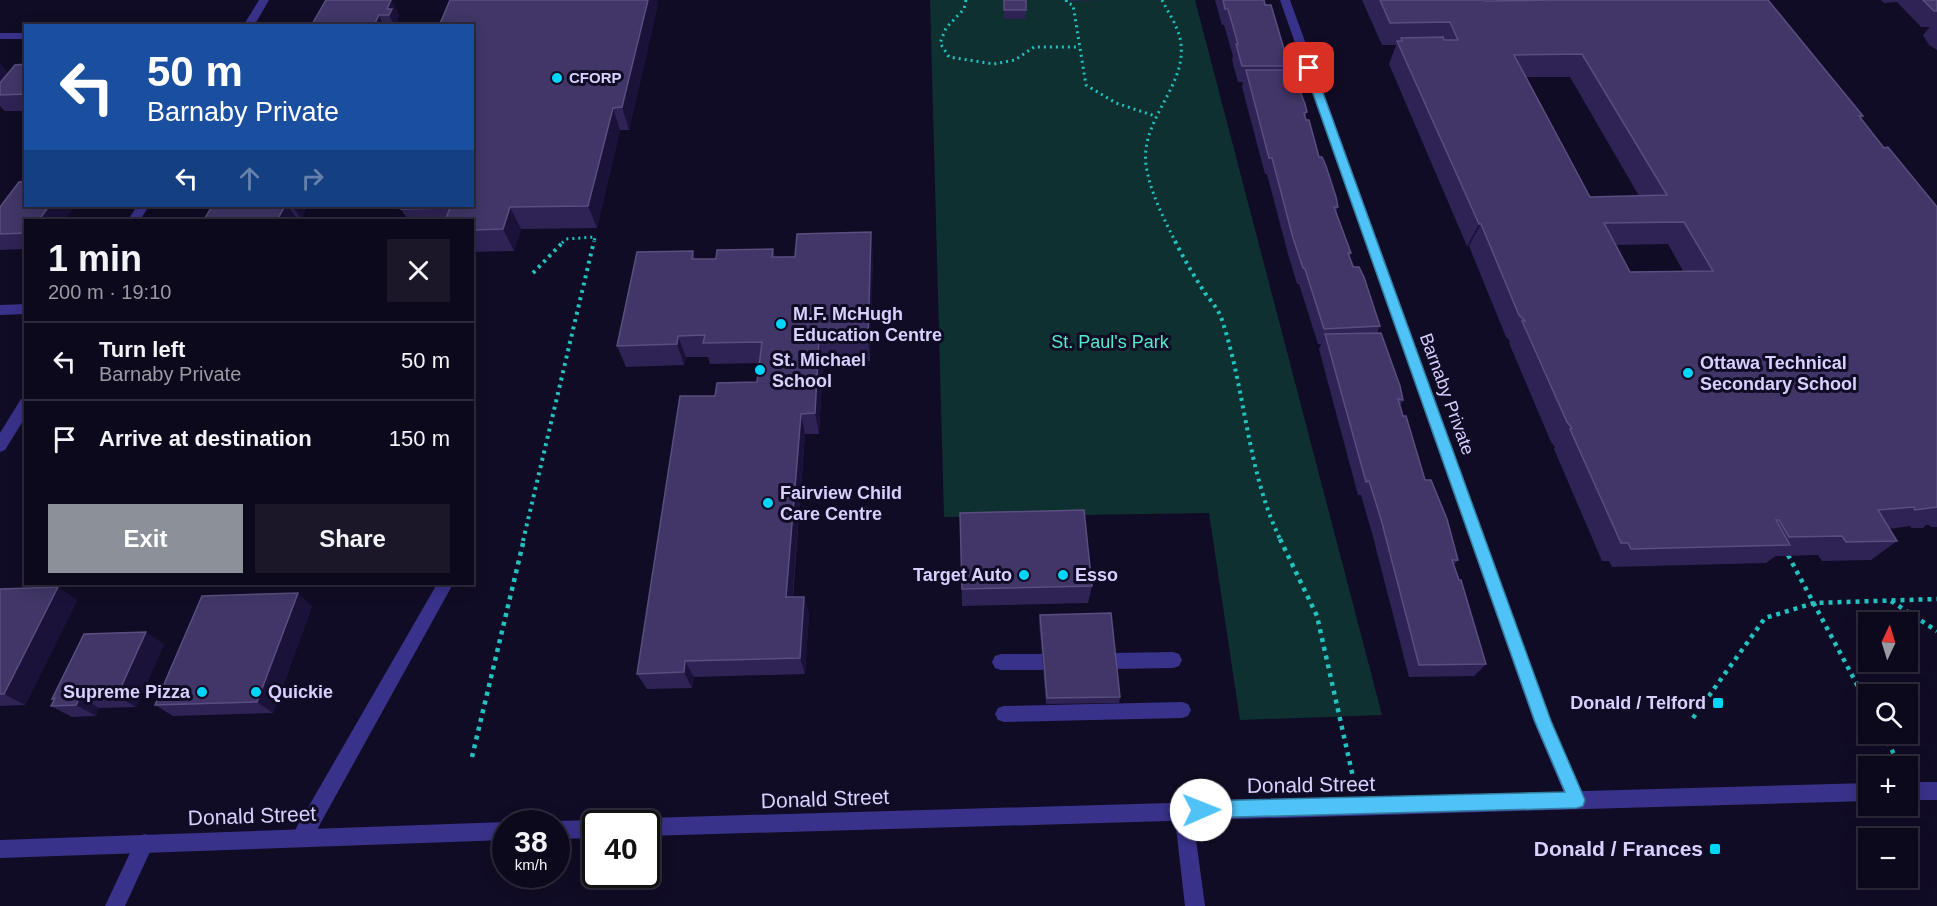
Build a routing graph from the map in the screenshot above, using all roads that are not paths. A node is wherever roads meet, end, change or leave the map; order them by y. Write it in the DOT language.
graph roads {
  1 [pos="264,0"];
  2 [pos="1285,0"];
  3 [pos="249,24"];
  4 [pos="0,36"];
  5 [pos="24,36"];
  6 [pos="24,309"];
  7 [pos="0,310"];
  8 [pos="24,407"];
  9 [pos="0,446"];
  10 [pos="444,585"];
  11 [pos="1173,660"];
  12 [pos="1113,661"];
  13 [pos="1001,662"];
  14 [pos="1042,662"];
  15 [pos="1182,710"];
  16 [pos="1005,714"];
  17 [pos="1937,790"];
  18 [pos="1918,791"];
  19 [pos="1858,792"];
  20 [pos="1577,800"];
  21 [pos="1183,810"];
  22 [pos="660,827"];
  23 [pos="492,831"];
  24 [pos="302,837"];
  25 [pos="145,843"];
  26 [pos="0,849"];
  27 [pos="115,906"];
  28 [pos="1195,906"];
  1 -- 3 [label="street"];
  2 -- 20 [label="street, Barnaby Private"];
  4 -- 5 [label="street"];
  6 -- 7 [label="street"];
  8 -- 9 [label="street"];
  10 -- 24 [label="street"];
  11 -- 12 [label="street"];
  13 -- 14 [label="street"];
  15 -- 16 [label="street"];
  17 -- 18 [label="street"];
  19 -- 20 [label="street, Donald Street"];
  20 -- 21 [label="street, Donald Street"];
  21 -- 22 [label="street, Donald Street"];
  21 -- 28 [label="street"];
  23 -- 24 [label="street, Donald Street"];
  24 -- 25 [label="street, Donald Street"];
  25 -- 26 [label="street, Donald Street"];
  25 -- 27 [label="street"];
}
